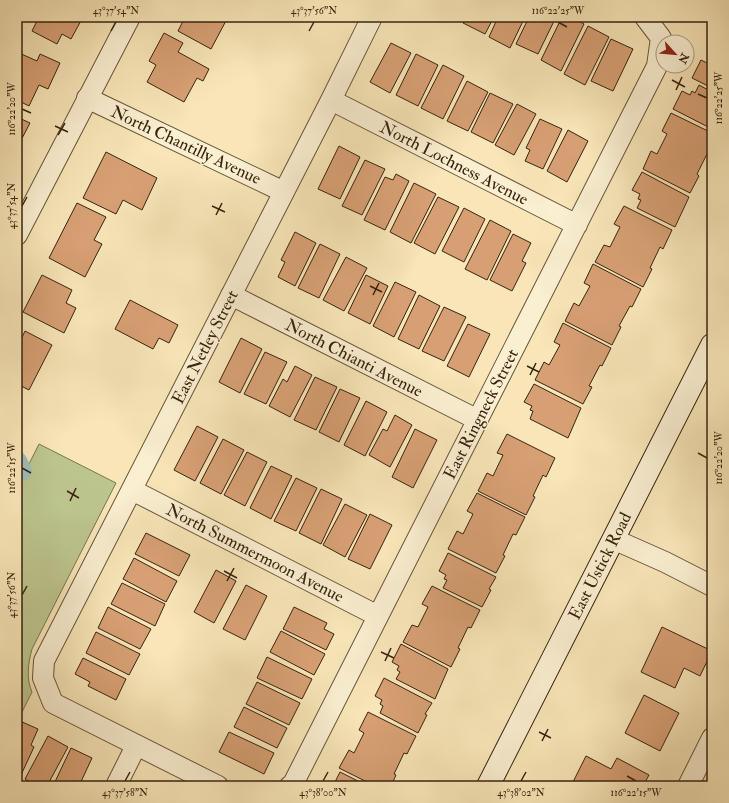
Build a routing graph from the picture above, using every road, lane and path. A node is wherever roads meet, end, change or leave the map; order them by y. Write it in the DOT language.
graph roads {
  1 [pos="130,17"];
  2 [pos="372,17"];
  3 [pos="645,17"];
  4 [pos="87,98"];
  5 [pos="331,100"];
  6 [pos="284,192"];
  7 [pos="577,225"];
  8 [pos="17,235"];
  9 [pos="231,295"];
  10 [pos="712,345"];
  11 [pos="478,420"];
  12 [pos="132,490"];
  13 [pos="613,540"];
  14 [pos="712,586"];
  15 [pos="378,616"];
  16 [pos="712,738"];
  17 [pos="136,746"];
  18 [pos="116,786"];
  19 [pos="218,786"];
  20 [pos="290,786"];
  21 [pos="488,786"];
  22 [pos="688,786"];
  1 -- 4 [label="street"];
  2 -- 5 [label="street, East Netley Street"];
  3 -- 7 [label="street, East Ringneck Street"];
  4 -- 6 [label="street, North Chantilly Avenue"];
  4 -- 8 [label="street"];
  5 -- 6 [label="street, East Netley Street"];
  5 -- 7 [label="street, North Lochness Avenue"];
  6 -- 9 [label="street, East Netley Street"];
  7 -- 11 [label="street, East Ringneck Street"];
  9 -- 11 [label="street, North Chianti Avenue"];
  9 -- 12 [label="street, East Netley Street"];
  10 -- 13 [label="main road, East Ustick Road"];
  11 -- 15 [label="street, East Ringneck Street"];
  12 -- 15 [label="street, North Summermoon Avenue"];
  12 -- 17 [label="street, East Netley Street"];
  13 -- 14 [label="street"];
  13 -- 21 [label="main road, East Ustick Road"];
  15 -- 20 [label="street, East Ringneck Street"];
  16 -- 22 [label="street"];
  17 -- 18 [label="street"];
  17 -- 19 [label="street"];
}
